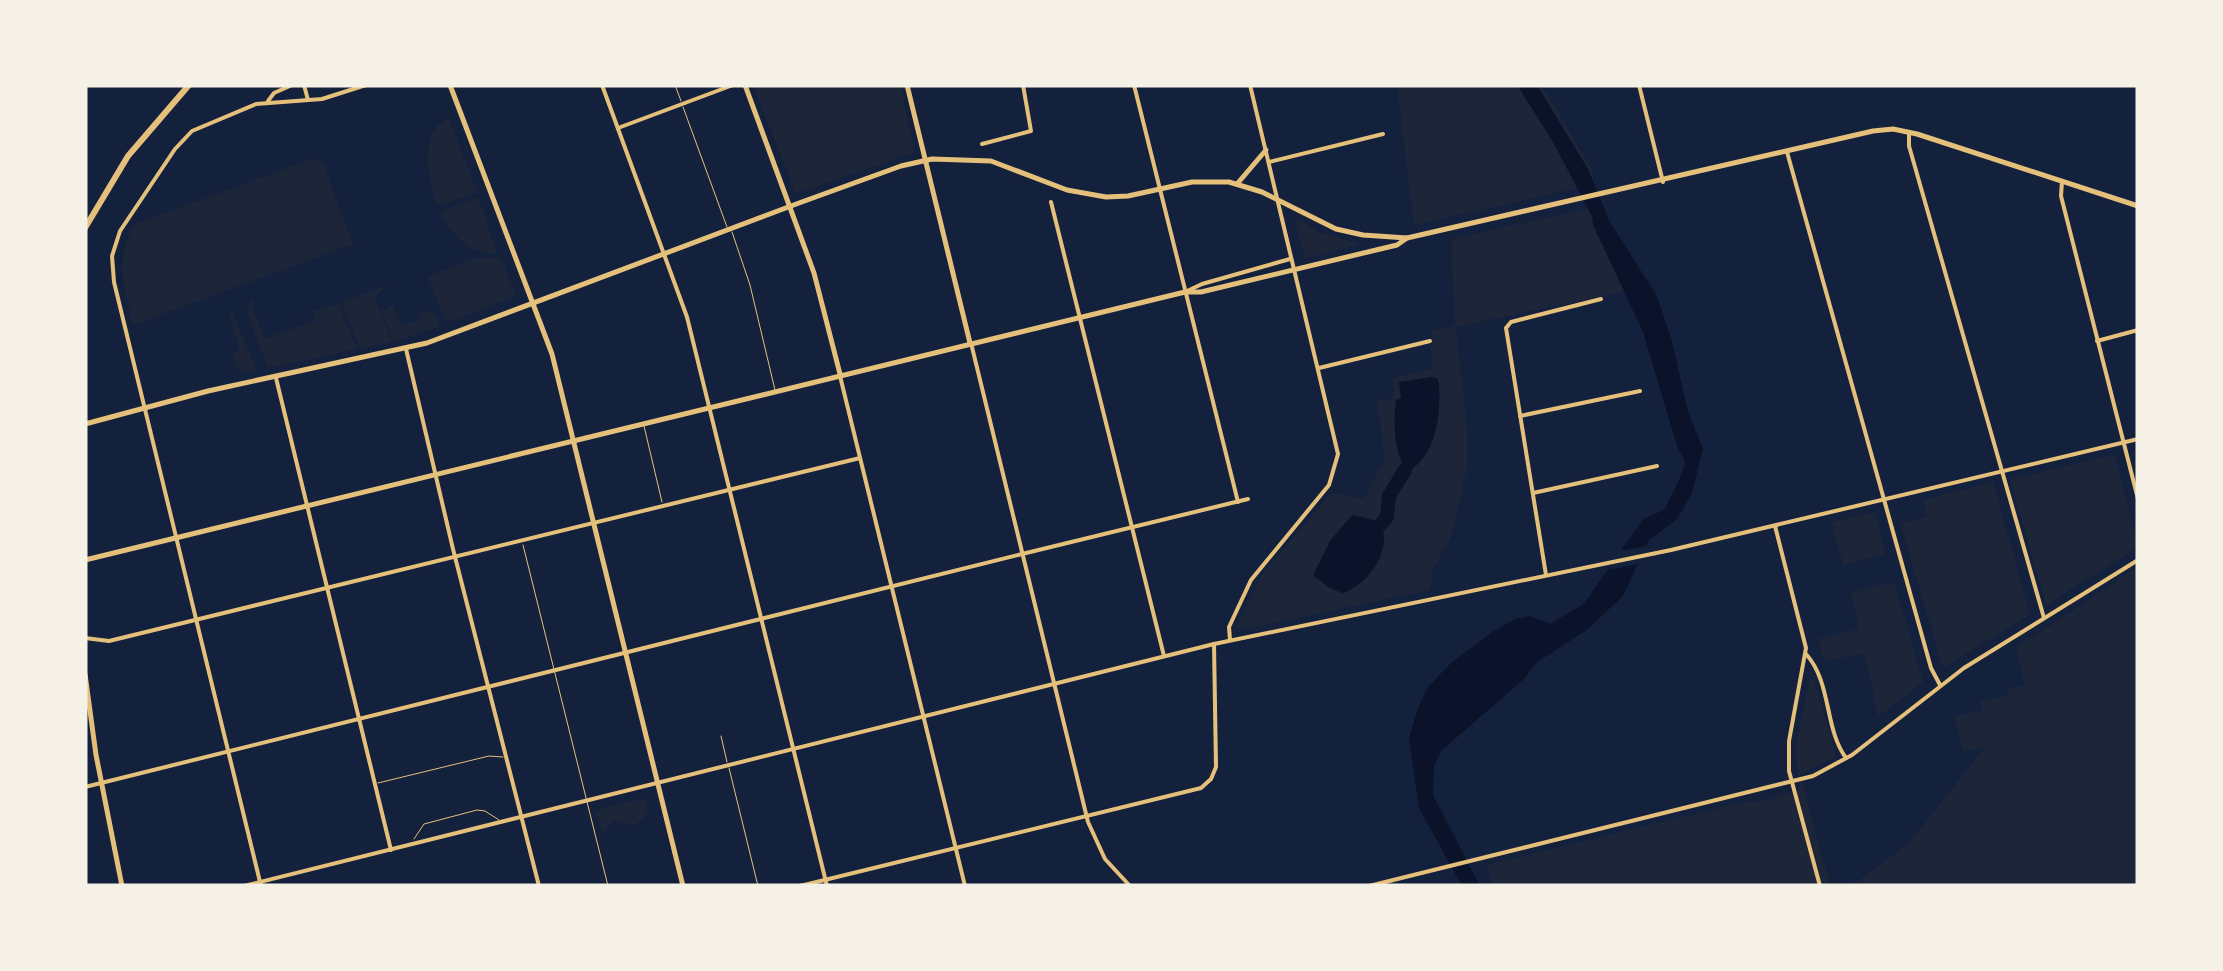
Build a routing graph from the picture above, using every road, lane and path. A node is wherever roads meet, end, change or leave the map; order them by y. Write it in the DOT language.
graph roads {
  1 [pos="189,85"];
  2 [pos="292,85"];
  3 [pos="304,85"];
  4 [pos="366,85"];
  5 [pos="450,85"];
  6 [pos="602,85"];
  7 [pos="675,85"];
  8 [pos="733,85"];
  9 [pos="745,85"];
  10 [pos="907,85"];
  11 [pos="1023,85"];
  12 [pos="1134,85"];
  13 [pos="1250,85"];
  14 [pos="1639,85"];
  15 [pos="308,100"];
  16 [pos="268,102"];
  17 [pos="682,104"];
  18 [pos="618,128"];
  19 [pos="1909,132"];
  20 [pos="1382,134"];
  21 [pos="982,144"];
  22 [pos="1266,150"];
  23 [pos="1787,152"];
  24 [pos="926,160"];
  25 [pos="1269,162"];
  26 [pos="2062,181"];
  27 [pos="1663,182"];
  28 [pos="1237,184"];
  29 [pos="1160,188"];
  30 [pos="1278,200"];
  31 [pos="1051,202"];
  32 [pos="790,206"];
  33 [pos="2138,206"];
  34 [pos="1063,212"];
  35 [pos="1054,214"];
  36 [pos="85,228"];
  37 [pos="730,229"];
  38 [pos="1407,238"];
  39 [pos="665,254"];
  40 [pos="1292,258"];
  41 [pos="1295,270"];
  42 [pos="1185,292"];
  43 [pos="1602,299"];
  44 [pos="533,304"];
  45 [pos="1079,317"];
  46 [pos="2138,330"];
  47 [pos="1430,341"];
  48 [pos="2097,341"];
  49 [pos="970,343"];
  50 [pos="406,349"];
  51 [pos="1319,368"];
  52 [pos="840,374"];
  53 [pos="276,376"];
  54 [pos="775,390"];
  55 [pos="1640,391"];
  56 [pos="144,406"];
  57 [pos="709,406"];
  58 [pos="1520,416"];
  59 [pos="643,423"];
  60 [pos="85,424"];
  61 [pos="2138,439"];
  62 [pos="573,440"];
  63 [pos="2123,442"];
  64 [pos="860,458"];
  65 [pos="1657,466"];
  66 [pos="2001,471"];
  67 [pos="436,475"];
  68 [pos="730,490"];
  69 [pos="1532,493"];
  70 [pos="1884,499"];
  71 [pos="2138,499"];
  72 [pos="1248,500"];
  73 [pos="1238,502"];
  74 [pos="307,506"];
  75 [pos="663,506"];
  76 [pos="594,523"];
  77 [pos="1775,526"];
  78 [pos="1130,528"];
  79 [pos="176,538"];
  80 [pos="522,541"];
  81 [pos="1022,554"];
  82 [pos="455,558"];
  83 [pos="85,560"];
  84 [pos="2138,560"];
  85 [pos="1546,575"];
  86 [pos="892,586"];
  87 [pos="327,588"];
  88 [pos="2044,618"];
  89 [pos="761,619"];
  90 [pos="196,620"];
  91 [pos="85,638"];
  92 [pos="1230,640"];
  93 [pos="1214,644"];
  94 [pos="626,654"];
  95 [pos="1806,654"];
  96 [pos="1164,656"];
  97 [pos="554,671"];
  98 [pos="85,674"];
  99 [pos="1054,684"];
  100 [pos="1940,686"];
  101 [pos="489,687"];
  102 [pos="924,718"];
  103 [pos="359,719"];
  104 [pos="720,736"];
  105 [pos="794,750"];
  106 [pos="228,752"];
  107 [pos="507,758"];
  108 [pos="1846,758"];
  109 [pos="728,766"];
  110 [pos="102,783"];
  111 [pos="658,783"];
  112 [pos="375,784"];
  113 [pos="1792,784"];
  114 [pos="86,787"];
  115 [pos="588,802"];
  116 [pos="1086,816"];
  117 [pos="522,818"];
  118 [pos="502,822"];
  119 [pos="411,844"];
  120 [pos="956,847"];
  121 [pos="391,850"];
  122 [pos="1406,877"];
  123 [pos="826,883"];
  124 [pos="260,884"];
  125 [pos="1408,885"];
  126 [pos="122,886"];
  127 [pos="244,886"];
  128 [pos="539,886"];
  129 [pos="608,886"];
  130 [pos="684,886"];
  131 [pos="758,886"];
  132 [pos="800,886"];
  133 [pos="965,886"];
  134 [pos="1130,886"];
  135 [pos="1370,886"];
  136 [pos="1820,886"];
  1 -- 36 [label="highway"];
  2 -- 16 [label="street"];
  3 -- 15 [label="street"];
  4 -- 15 [label="street"];
  5 -- 44 [label="main road"];
  6 -- 18 [label="street"];
  7 -- 17 [label="lane"];
  8 -- 17 [label="street"];
  9 -- 32 [label="main road"];
  10 -- 24 [label="main road"];
  11 -- 21 [label="street"];
  12 -- 29 [label="street"];
  13 -- 22 [label="street"];
  14 -- 27 [label="street"];
  15 -- 16 [label="street"];
  16 -- 56 [label="street"];
  17 -- 18 [label="street"];
  17 -- 37 [label="lane"];
  18 -- 39 [label="street"];
  19 -- 23 [label="main road"];
  19 -- 26 [label="main road"];
  19 -- 66 [label="street"];
  20 -- 25 [label="street"];
  22 -- 25 [label="street"];
  22 -- 28 [label="main road"];
  23 -- 27 [label="main road"];
  23 -- 70 [label="street"];
  24 -- 29 [label="main road"];
  24 -- 32 [label="main road"];
  24 -- 49 [label="main road"];
  25 -- 30 [label="street"];
  26 -- 33 [label="main road"];
  26 -- 48 [label="street"];
  27 -- 38 [label="main road"];
  28 -- 29 [label="main road"];
  28 -- 30 [label="main road"];
  29 -- 42 [label="street"];
  30 -- 38 [label="main road"];
  30 -- 40 [label="street"];
  31 -- 35 [label="street"];
  32 -- 37 [label="main road"];
  32 -- 52 [label="main road"];
  34 -- 35 [label="street"];
  35 -- 45 [label="street"];
  37 -- 39 [label="main road"];
  37 -- 54 [label="lane"];
  38 -- 41 [label="main road"];
  39 -- 44 [label="main road"];
  39 -- 57 [label="street"];
  40 -- 41 [label="street"];
  40 -- 42 [label="street"];
  41 -- 42 [label="main road"];
  41 -- 51 [label="street"];
  42 -- 45 [label="main road"];
  42 -- 73 [label="street"];
  43 -- 58 [label="street"];
  44 -- 50 [label="main road"];
  44 -- 62 [label="main road"];
  45 -- 49 [label="main road"];
  45 -- 78 [label="street"];
  46 -- 48 [label="street"];
  47 -- 51 [label="street"];
  48 -- 63 [label="street"];
  49 -- 52 [label="main road"];
  49 -- 81 [label="street"];
  50 -- 53 [label="main road"];
  50 -- 67 [label="street"];
  51 -- 92 [label="street"];
  52 -- 54 [label="main road"];
  52 -- 64 [label="street"];
  53 -- 56 [label="main road"];
  53 -- 74 [label="street"];
  54 -- 57 [label="main road"];
  55 -- 58 [label="street"];
  56 -- 60 [label="main road"];
  56 -- 79 [label="street"];
  57 -- 59 [label="main road"];
  57 -- 68 [label="street"];
  58 -- 69 [label="street"];
  59 -- 62 [label="main road"];
  59 -- 75 [label="lane"];
  61 -- 63 [label="street"];
  62 -- 67 [label="main road"];
  62 -- 76 [label="main road"];
  63 -- 66 [label="street"];
  63 -- 71 [label="street"];
  64 -- 68 [label="street"];
  64 -- 86 [label="street"];
  65 -- 69 [label="street"];
  66 -- 70 [label="street"];
  66 -- 88 [label="street"];
  67 -- 74 [label="main road"];
  67 -- 82 [label="street"];
  68 -- 75 [label="street"];
  68 -- 89 [label="street"];
  69 -- 85 [label="street"];
  70 -- 77 [label="street"];
  70 -- 100 [label="street"];
  72 -- 73 [label="street"];
  73 -- 78 [label="street"];
  74 -- 79 [label="main road"];
  74 -- 87 [label="street"];
  75 -- 76 [label="street"];
  76 -- 80 [label="street"];
  76 -- 94 [label="main road"];
  77 -- 85 [label="street"];
  77 -- 95 [label="street"];
  78 -- 81 [label="street"];
  78 -- 96 [label="street"];
  79 -- 83 [label="main road"];
  79 -- 90 [label="street"];
  80 -- 82 [label="street"];
  80 -- 97 [label="lane"];
  81 -- 86 [label="street"];
  81 -- 99 [label="street"];
  82 -- 87 [label="street"];
  82 -- 101 [label="street"];
  84 -- 88 [label="street"];
  85 -- 92 [label="street"];
  86 -- 89 [label="street"];
  86 -- 102 [label="street"];
  87 -- 90 [label="street"];
  87 -- 103 [label="street"];
  88 -- 100 [label="street"];
  89 -- 94 [label="street"];
  89 -- 105 [label="street"];
  90 -- 91 [label="street"];
  90 -- 106 [label="street"];
  92 -- 93 [label="street"];
  93 -- 96 [label="street"];
  93 -- 116 [label="street"];
  94 -- 97 [label="street"];
  94 -- 111 [label="main road"];
  95 -- 108 [label="street"];
  95 -- 113 [label="street"];
  96 -- 99 [label="street"];
  97 -- 101 [label="street"];
  97 -- 115 [label="lane"];
  98 -- 110 [label="main road"];
  99 -- 102 [label="street"];
  99 -- 116 [label="street"];
  100 -- 108 [label="street"];
  101 -- 103 [label="street"];
  101 -- 107 [label="street"];
  102 -- 105 [label="street"];
  102 -- 120 [label="street"];
  103 -- 106 [label="street"];
  103 -- 112 [label="street"];
  104 -- 109 [label="lane"];
  105 -- 109 [label="street"];
  105 -- 123 [label="street"];
  106 -- 110 [label="street"];
  106 -- 124 [label="street"];
  107 -- 112 [label="lane"];
  107 -- 117 [label="street"];
  108 -- 113 [label="street"];
  109 -- 111 [label="street"];
  109 -- 131 [label="lane"];
  110 -- 114 [label="street"];
  110 -- 126 [label="main road"];
  111 -- 115 [label="street"];
  111 -- 130 [label="main road"];
  112 -- 121 [label="street"];
  113 -- 122 [label="street"];
  113 -- 136 [label="street"];
  115 -- 117 [label="street"];
  115 -- 129 [label="lane"];
  116 -- 120 [label="street"];
  116 -- 134 [label="street"];
  117 -- 118 [label="street"];
  117 -- 128 [label="street"];
  118 -- 119 [label="street"];
  118 -- 119 [label="lane"];
  119 -- 121 [label="street"];
  120 -- 123 [label="street"];
  120 -- 133 [label="street"];
  121 -- 124 [label="street"];
  122 -- 125 [label="street"];
  122 -- 135 [label="street"];
  123 -- 132 [label="street"];
  124 -- 127 [label="street"];
}
